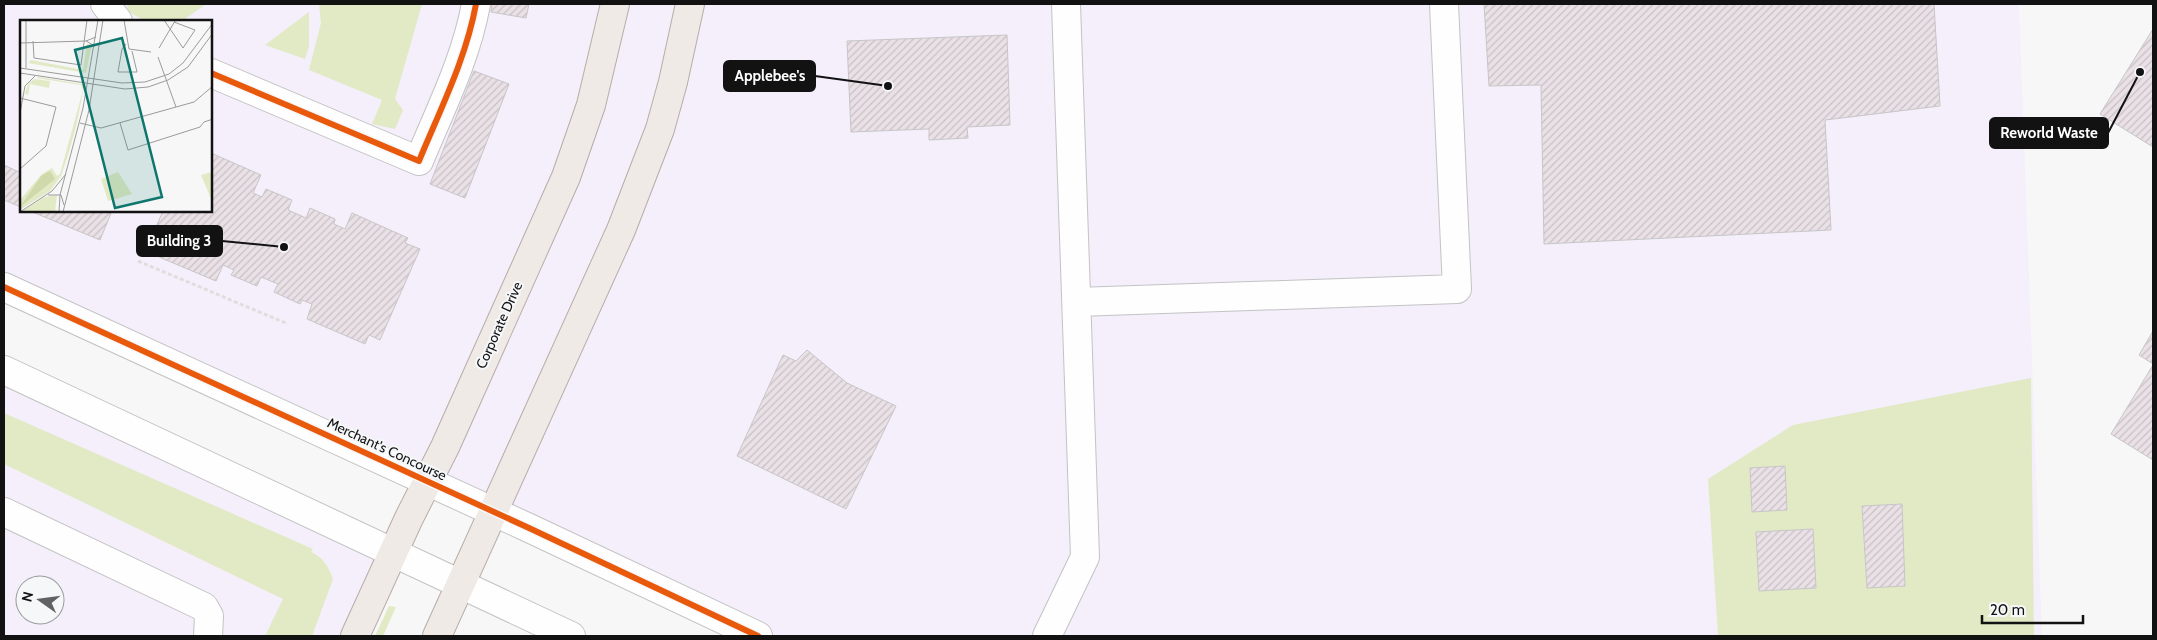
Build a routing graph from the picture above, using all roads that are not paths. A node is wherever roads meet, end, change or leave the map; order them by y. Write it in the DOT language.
graph roads {
  1 [pos="105,4"];
  2 [pos="476,4"];
  3 [pos="615,4"];
  4 [pos="690,4"];
  5 [pos="1066,4"];
  6 [pos="1444,4"];
  7 [pos="117,20"];
  8 [pos="212,73"];
  9 [pos="4,287"];
  10 [pos="1077,302"];
  11 [pos="6,374"];
  12 [pos="426,482"];
  13 [pos="492,511"];
  14 [pos="4,512"];
  15 [pos="393,553"];
  16 [pos="460,585"];
  17 [pos="208,636"];
  18 [pos="355,636"];
  19 [pos="436,636"];
  20 [pos="572,636"];
  21 [pos="758,636"];
  22 [pos="1046,636"];
  1 -- 7 [label="street"];
  2 -- 8 [label="street"];
  3 -- 12 [label="main road, Corporate Drive"];
  4 -- 13 [label="main road"];
  5 -- 10 [label="street"];
  6 -- 10 [label="street"];
  9 -- 12 [label="street, Merchant's Concourse"];
  10 -- 22 [label="street"];
  11 -- 15 [label="street"];
  12 -- 13 [label="street, Merchant's Concourse"];
  12 -- 15 [label="main road, Corporate Drive"];
  13 -- 16 [label="main road"];
  13 -- 21 [label="street, Merchant's Concourse"];
  14 -- 17 [label="street"];
  15 -- 16 [label="street"];
  15 -- 18 [label="main road, Corporate Drive"];
  16 -- 19 [label="main road"];
  16 -- 20 [label="street"];
}
